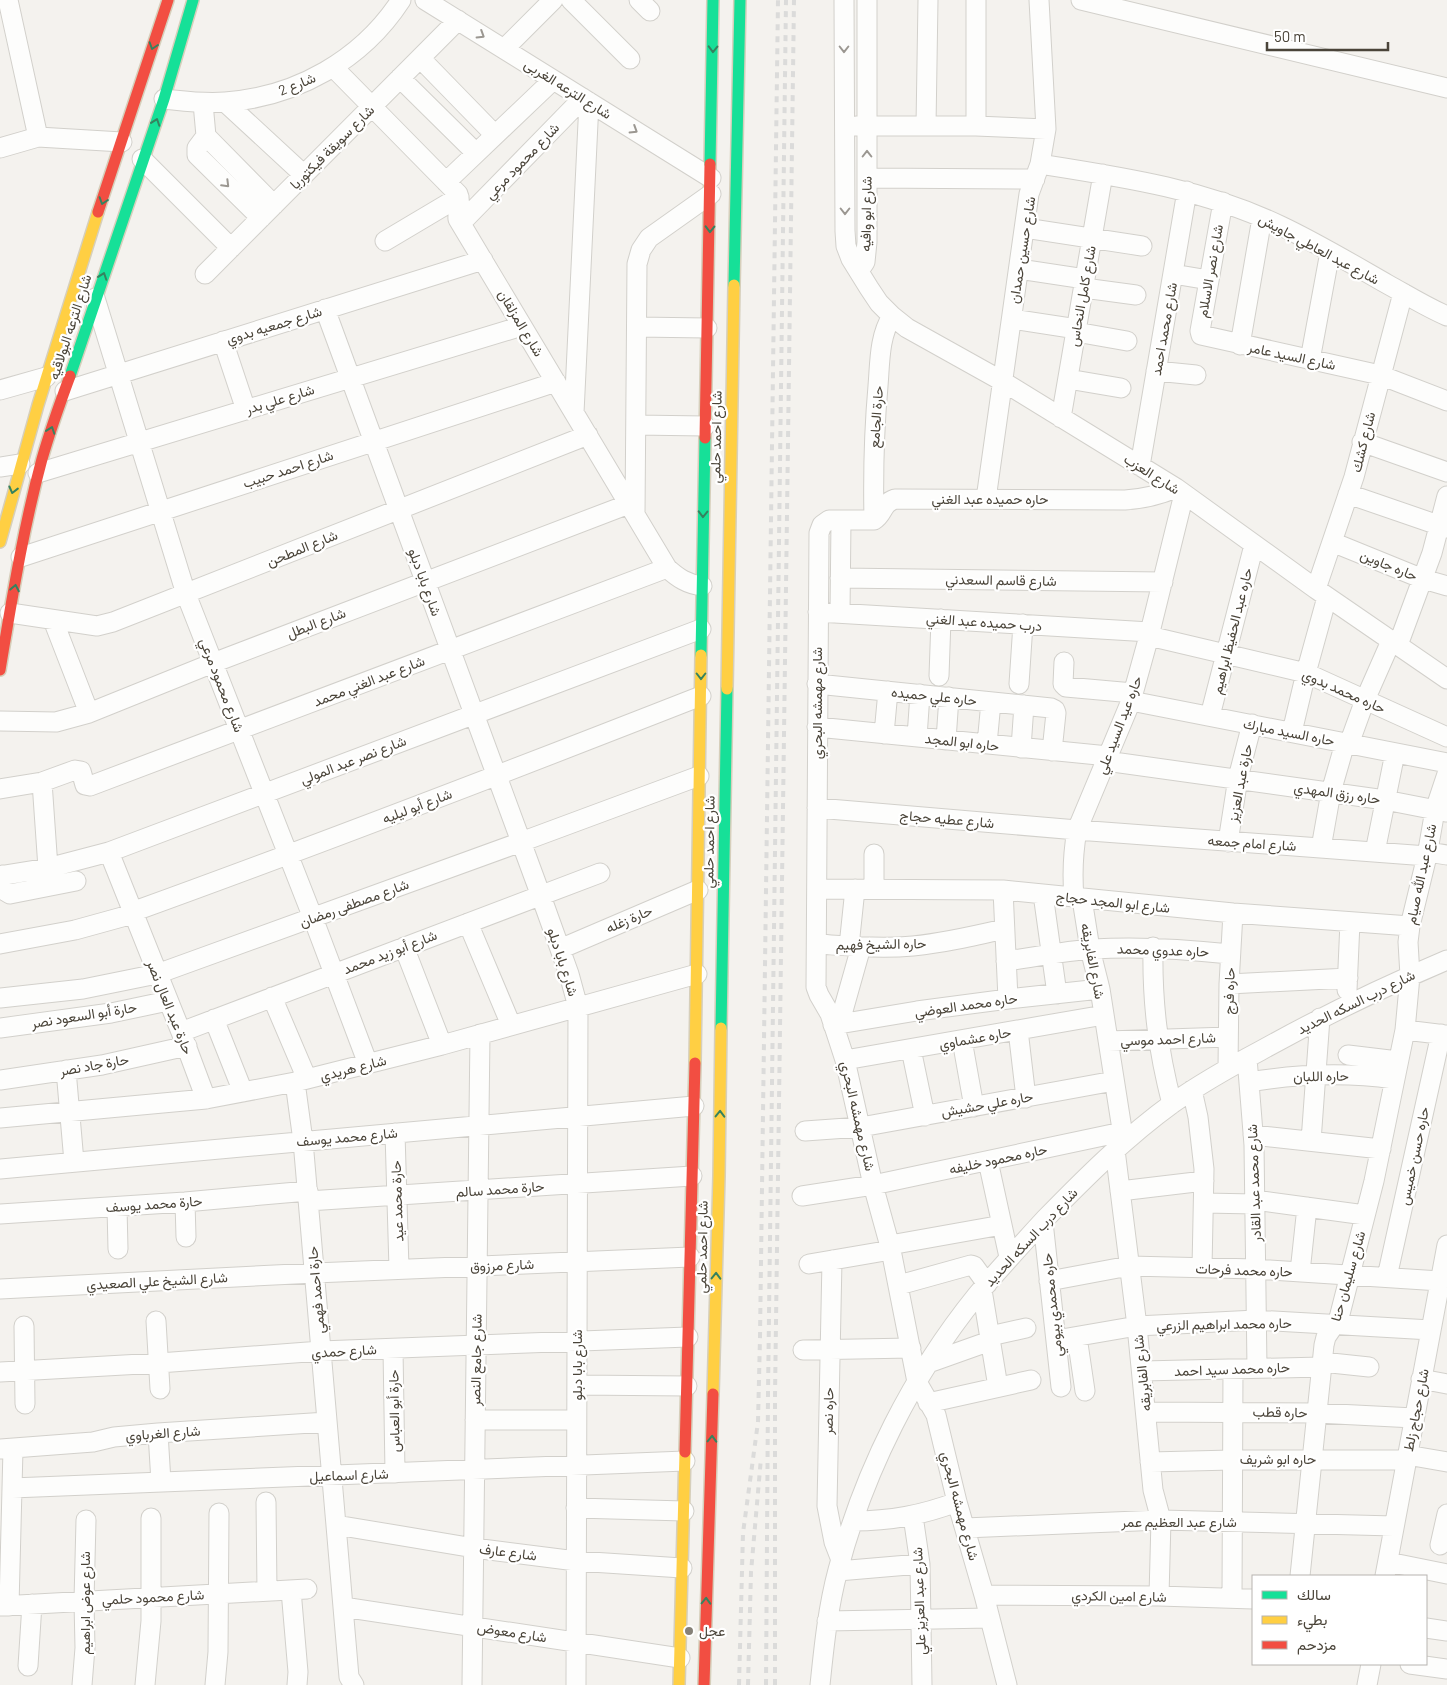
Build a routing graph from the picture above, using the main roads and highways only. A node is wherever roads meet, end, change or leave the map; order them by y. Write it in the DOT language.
graph roads {
  1 [pos="168,0"];
  2 [pos="193,0"];
  3 [pos="713,0"];
  4 [pos="740,0"];
  5 [pos="0,542"];
  6 [pos="6,621"];
  7 [pos="0,670"];
  8 [pos="679,1685"];
  9 [pos="704,1685"];
  1 -- 5 [label="main road, شارع الترعه البولاقيه, one-way"];
  6 -- 2 [label="main road, شارع الترعه البولاقيه, one-way"];
  3 -- 8 [label="main road, شارع احمد حلمي, one-way"];
  9 -- 4 [label="main road, شارع احمد حلمي, one-way"];
  6 -- 7 [label="main road, شارع الترعه البولاقيه"];
}
